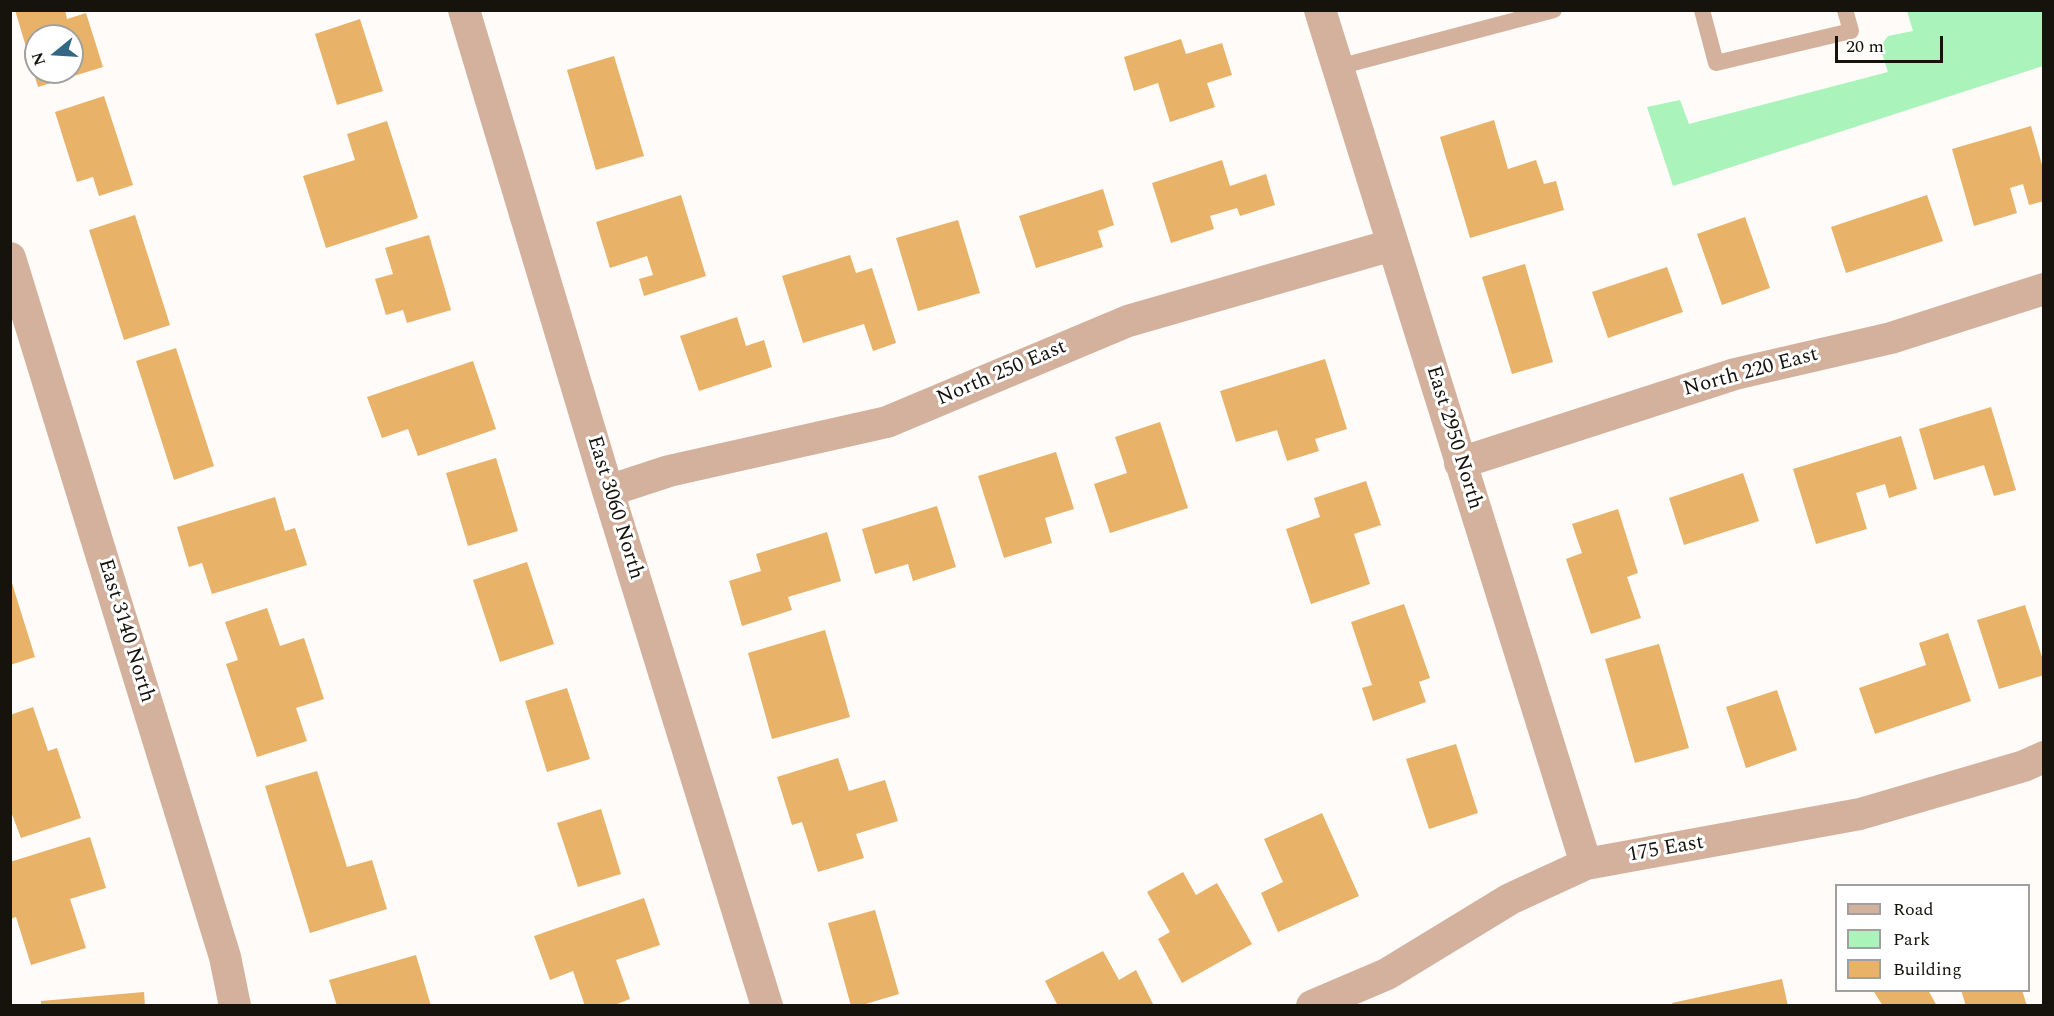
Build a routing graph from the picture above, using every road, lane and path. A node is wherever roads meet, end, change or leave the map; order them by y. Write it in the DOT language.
graph roads {
  1 [pos="464,10"];
  2 [pos="1320,10"];
  3 [pos="1554,10"];
  4 [pos="1702,10"];
  5 [pos="1845,10"];
  6 [pos="1338,67"];
  7 [pos="1392,245"];
  8 [pos="10,258"];
  9 [pos="2043,289"];
  10 [pos="1460,463"];
  11 [pos="608,490"];
  12 [pos="2043,757"];
  13 [pos="1586,864"];
  14 [pos="236,1005"];
  15 [pos="767,1005"];
  16 [pos="1312,1005"];
  1 -- 11 [label="street, East 3060 North"];
  2 -- 6 [label="street, East 2950 North"];
  3 -- 6 [label="lane"];
  4 -- 5 [label="lane"];
  6 -- 7 [label="street, East 2950 North"];
  7 -- 10 [label="street, East 2950 North"];
  7 -- 11 [label="street, North 250 East"];
  8 -- 14 [label="street, East 3140 North"];
  9 -- 10 [label="street, North 220 East"];
  10 -- 13 [label="street, East 2950 North"];
  11 -- 15 [label="street, East 3060 North"];
  12 -- 13 [label="street, 175 East"];
  13 -- 16 [label="street, 175 East"];
}
